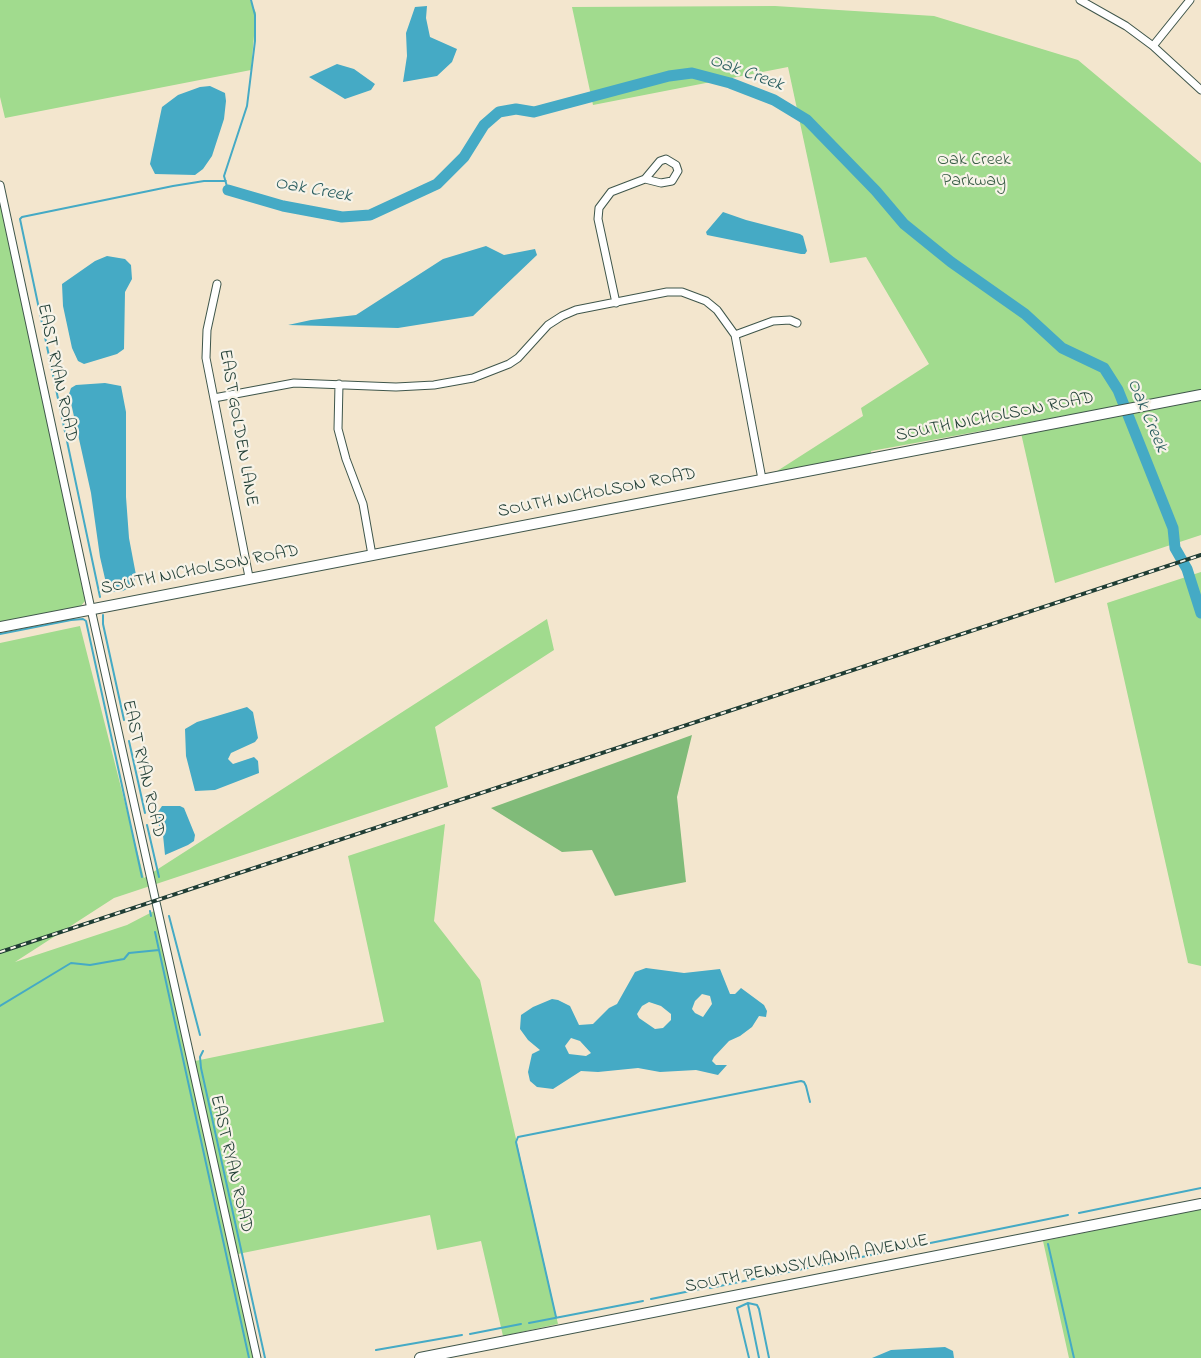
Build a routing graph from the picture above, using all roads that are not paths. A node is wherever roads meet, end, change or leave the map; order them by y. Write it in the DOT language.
graph roads {
  1 [pos="1080,0"];
  2 [pos="1190,0"];
  3 [pos="1153,46"];
  4 [pos="1201,90"];
  5 [pos="645,178"];
  6 [pos="0,185"];
  7 [pos="217,284"];
  8 [pos="616,302"];
  9 [pos="797,323"];
  10 [pos="735,335"];
  11 [pos="338,384"];
  12 [pos="1201,395"];
  13 [pos="214,398"];
  14 [pos="762,479"];
  15 [pos="372,555"];
  16 [pos="249,577"];
  17 [pos="91,609"];
  18 [pos="0,627"];
  19 [pos="1201,1204"];
  20 [pos="257,1358"];
  21 [pos="420,1358"];
  1 -- 3 [label="street"];
  2 -- 3 [label="street"];
  3 -- 4 [label="street"];
  5 -- 5 [label="street"];
  5 -- 8 [label="street"];
  6 -- 17 [label="street, EAST RYAN ROAD"];
  7 -- 13 [label="street, EAST GOLDEN LANE"];
  8 -- 10 [label="street"];
  8 -- 11 [label="street"];
  9 -- 10 [label="street"];
  10 -- 14 [label="street"];
  11 -- 13 [label="street"];
  11 -- 15 [label="street"];
  12 -- 14 [label="street, SOUTH NICHOLSON ROAD"];
  13 -- 16 [label="street, EAST GOLDEN LANE"];
  14 -- 15 [label="street, SOUTH NICHOLSON ROAD"];
  15 -- 16 [label="street, SOUTH NICHOLSON ROAD"];
  16 -- 17 [label="street, SOUTH NICHOLSON ROAD"];
  17 -- 18 [label="street, SOUTH NICHOLSON ROAD"];
  17 -- 20 [label="street, EAST RYAN ROAD"];
  19 -- 21 [label="street, SOUTH PENNSYLVANIA AVENUE"];
}
